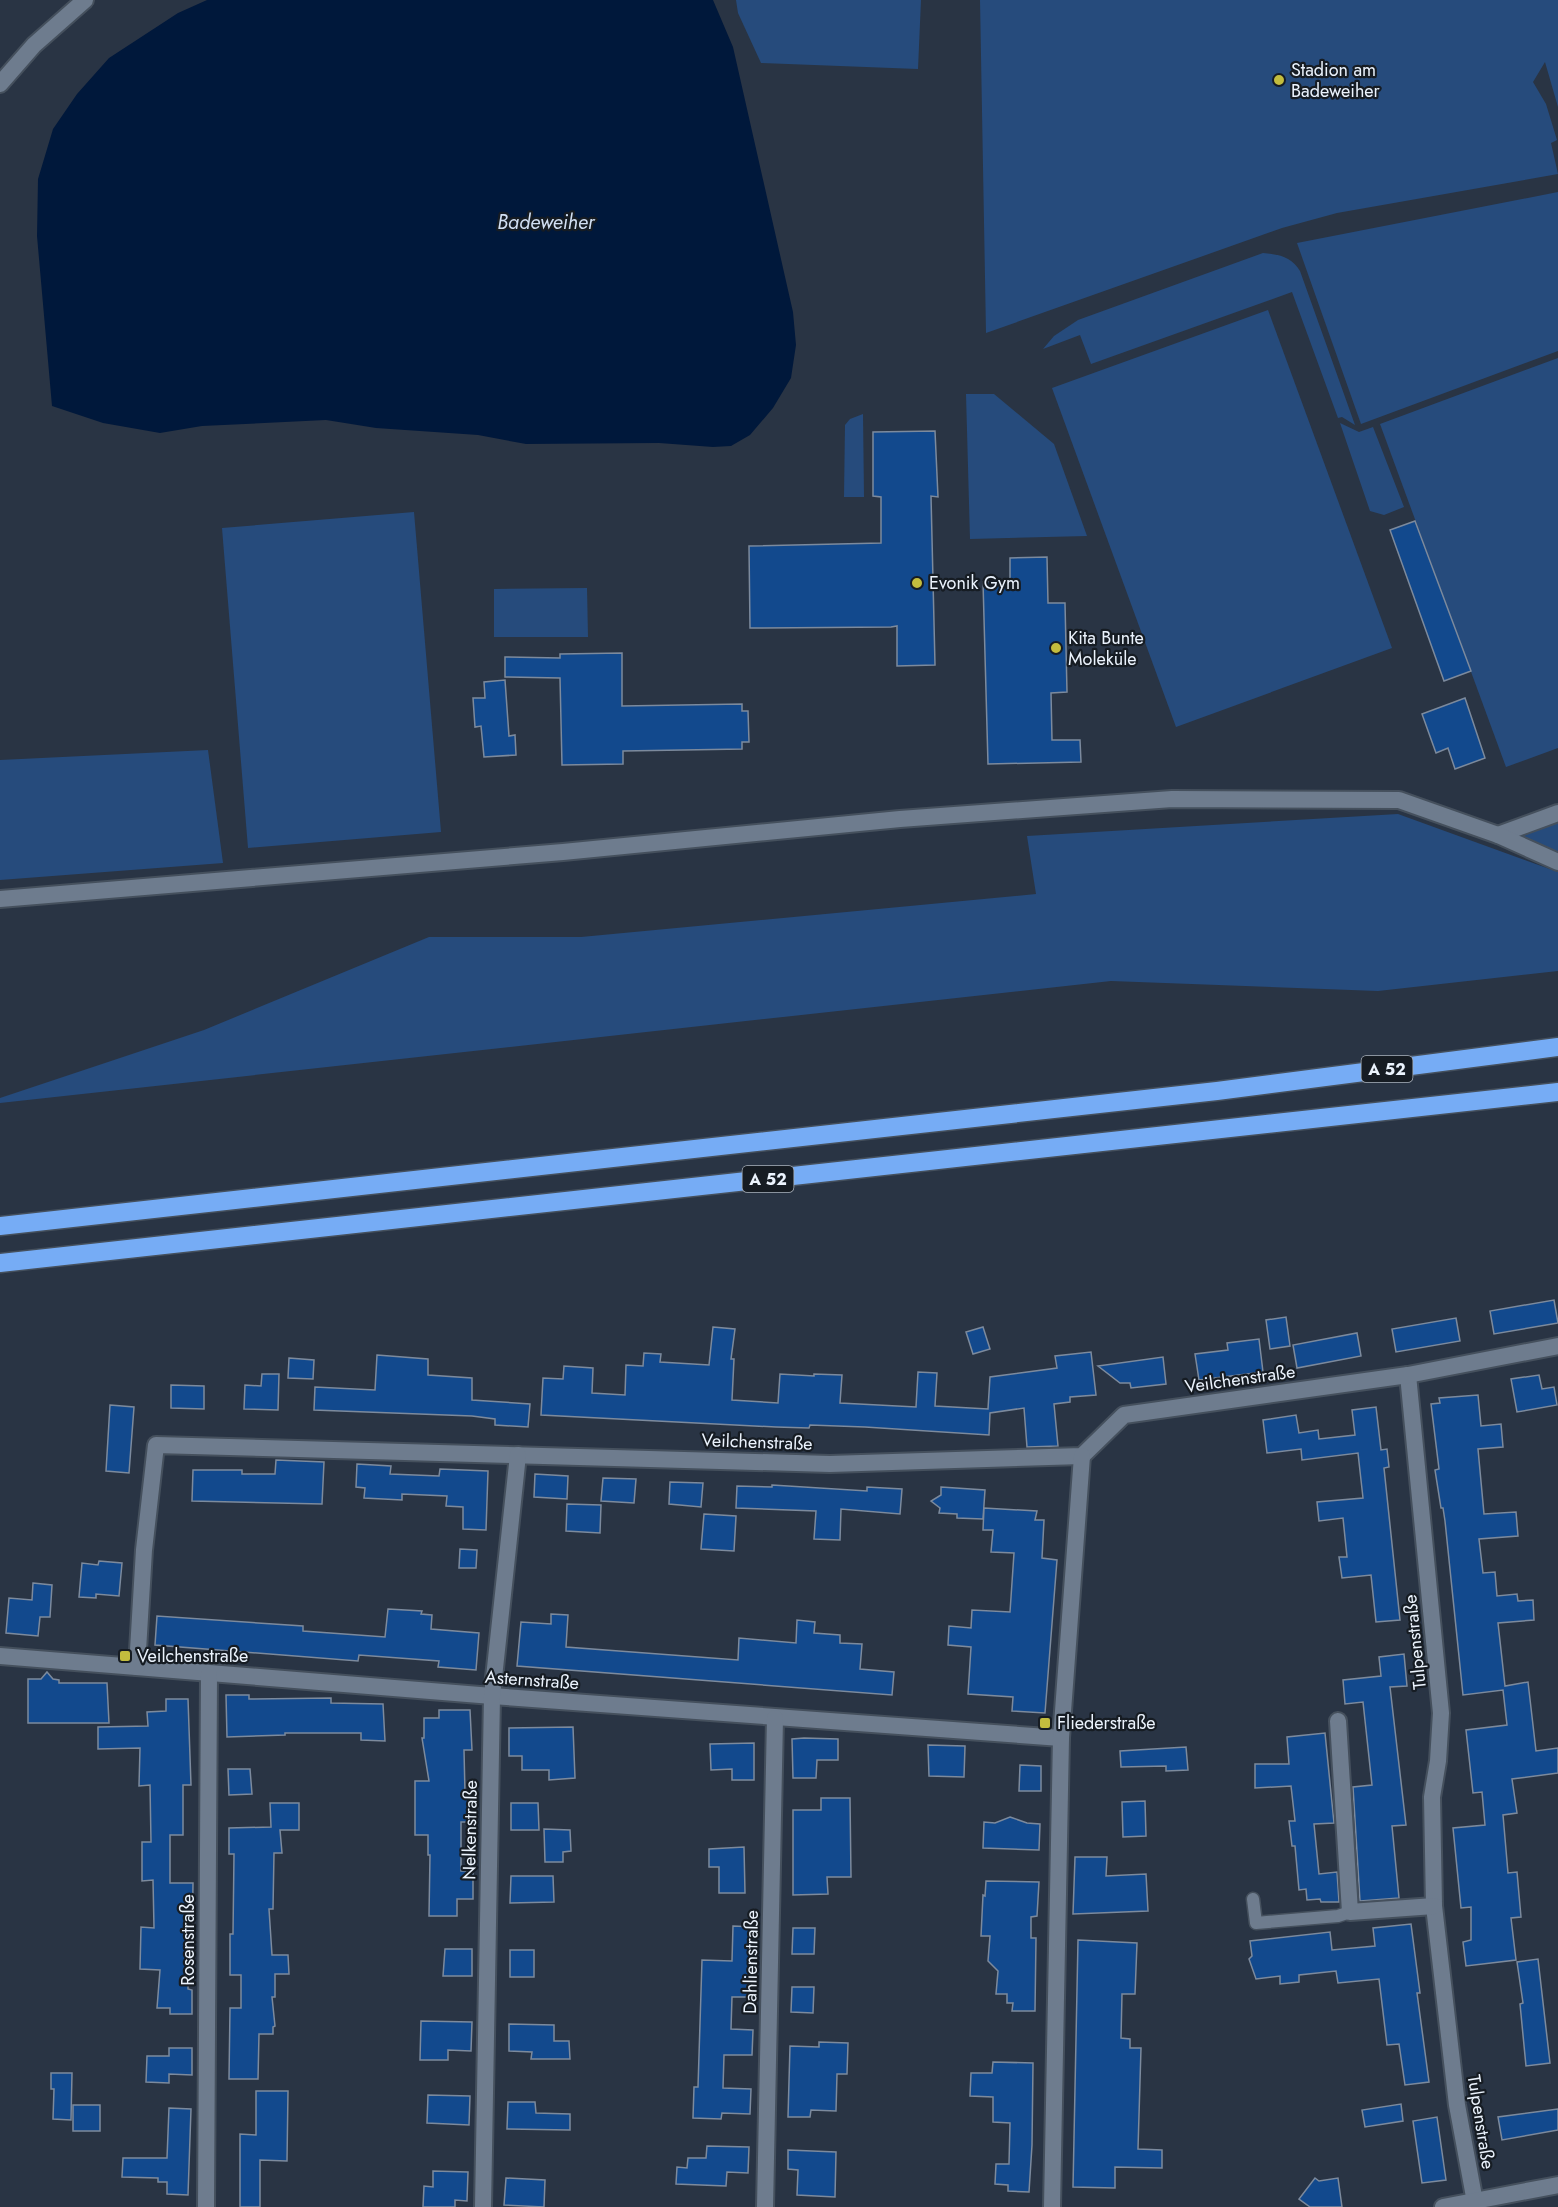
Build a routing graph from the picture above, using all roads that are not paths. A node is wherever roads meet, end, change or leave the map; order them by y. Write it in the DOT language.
graph roads {
  1 [pos="85,0"];
  2 [pos="0,84"];
  3 [pos="1558,813"];
  4 [pos="1498,835"];
  5 [pos="1558,862"];
  6 [pos="0,899"];
  7 [pos="1558,1047"];
  8 [pos="1558,1092"];
  9 [pos="0,1226"];
  10 [pos="0,1263"];
  11 [pos="1558,1346"];
  12 [pos="1408,1375"];
  13 [pos="518,1455"];
  14 [pos="1082,1456"];
  15 [pos="0,1656"];
  16 [pos="137,1667"];
  17 [pos="209,1674"];
  18 [pos="492,1696"];
  19 [pos="775,1718"];
  20 [pos="1338,1721"];
  21 [pos="1061,1738"];
  22 [pos="1253,1899"];
  23 [pos="1434,1906"];
  24 [pos="1350,1912"];
  25 [pos="1558,2185"];
  26 [pos="1475,2202"];
  27 [pos="206,2207"];
  28 [pos="483,2207"];
  29 [pos="765,2207"];
  30 [pos="1052,2207"];
  31 [pos="1443,2207"];
  1 -- 2 [label="street"];
  3 -- 4 [label="street"];
  4 -- 5 [label="street"];
  4 -- 6 [label="street"];
  7 -- 9 [label="highway, A 52"];
  8 -- 10 [label="highway, A 52"];
  11 -- 12 [label="street, Veilchenstraße"];
  12 -- 14 [label="street, Veilchenstraße"];
  12 -- 23 [label="street, Tulpenstraße"];
  13 -- 14 [label="street, Veilchenstraße"];
  13 -- 16 [label="street, Veilchenstraße"];
  13 -- 18 [label="street, Nelkenstraße"];
  14 -- 21 [label="street"];
  15 -- 16 [label="street, Asternstraße"];
  16 -- 17 [label="street, Asternstraße"];
  17 -- 18 [label="street, Asternstraße"];
  17 -- 27 [label="street, Rosenstraße"];
  18 -- 19 [label="street, Asternstraße"];
  18 -- 28 [label="street, Nelkenstraße"];
  19 -- 21 [label="street, Asternstraße"];
  19 -- 29 [label="street, Dahlienstraße"];
  20 -- 24 [label="street"];
  21 -- 30 [label="street"];
  22 -- 24 [label="lane"];
  23 -- 24 [label="street"];
  23 -- 26 [label="street, Tulpenstraße"];
  25 -- 26 [label="street"];
  26 -- 31 [label="street"];
}
